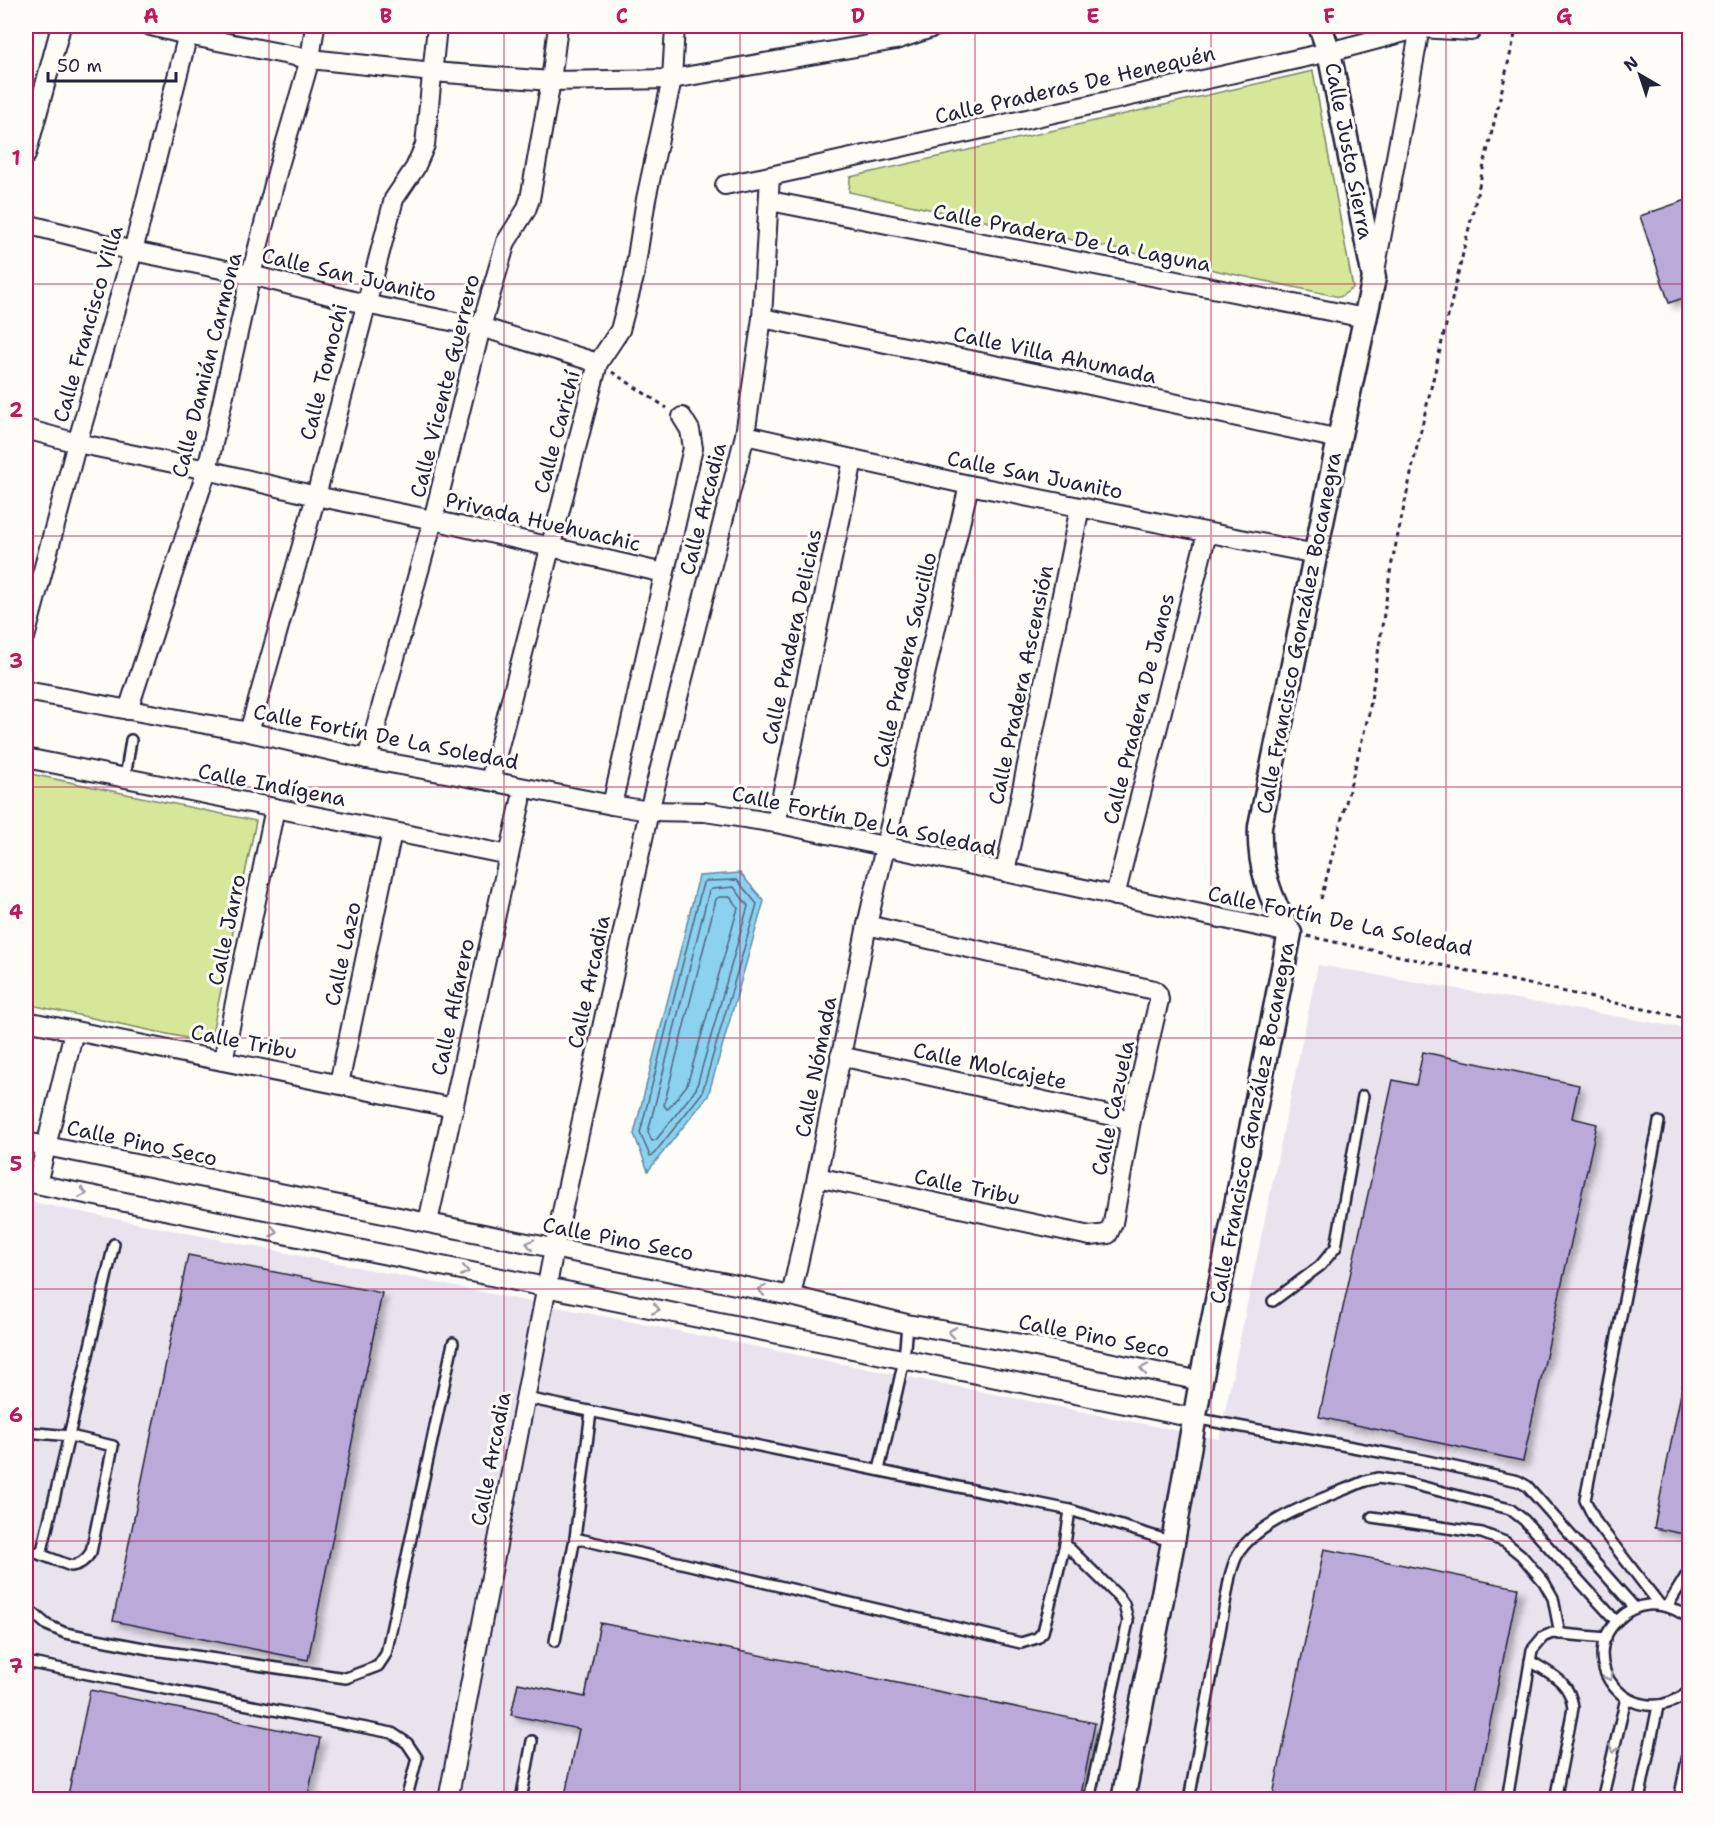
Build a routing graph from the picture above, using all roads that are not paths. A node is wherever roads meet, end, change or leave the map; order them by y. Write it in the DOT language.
graph roads {
  1 [pos="61,26"];
  2 [pos="152,26"];
  3 [pos="315,26"];
  4 [pos="437,26"];
  5 [pos="558,26"];
  6 [pos="675,26"];
  7 [pos="937,26"];
  8 [pos="1320,26"];
  9 [pos="1420,28"];
  10 [pos="189,30"];
  11 [pos="1471,31"];
  12 [pos="1329,52"];
  13 [pos="310,59"];
  14 [pos="433,72"];
  15 [pos="672,79"];
  16 [pos="551,81"];
  17 [pos="26,155"];
  18 [pos="770,176"];
  19 [pos="725,185"];
  20 [pos="770,201"];
  21 [pos="26,224"];
  22 [pos="133,251"];
  23 [pos="251,275"];
  24 [pos="1374,278"];
  25 [pos="365,304"];
  26 [pos="762,318"];
  27 [pos="1365,318"];
  28 [pos="481,327"];
  29 [pos="598,363"];
  30 [pos="682,417"];
  31 [pos="26,429"];
  32 [pos="745,435"];
  33 [pos="1339,439"];
  34 [pos="77,443"];
  35 [pos="853,460"];
  36 [pos="207,470"];
  37 [pos="969,485"];
  38 [pos="316,496"];
  39 [pos="1080,507"];
  40 [pos="434,520"];
  41 [pos="1207,533"];
  42 [pos="550,546"];
  43 [pos="1316,554"];
  44 [pos="664,573"];
  45 [pos="26,634"];
  46 [pos="26,691"];
  47 [pos="128,710"];
  48 [pos="249,732"];
  49 [pos="131,740"];
  50 [pos="26,758"];
  51 [pos="367,759"];
  52 [pos="125,778"];
  53 [pos="490,780"];
  54 [pos="521,801"];
  55 [pos="612,805"];
  56 [pos="275,808"];
  57 [pos="650,812"];
  58 [pos="776,823"];
  59 [pos="392,832"];
  60 [pos="884,846"];
  61 [pos="509,855"];
  62 [pos="1005,872"];
  63 [pos="1115,896"];
  64 [pos="867,925"];
  65 [pos="1290,933"];
  66 [pos="26,1021"];
  67 [pos="74,1031"];
  68 [pos="840,1056"];
  69 [pos="224,1061"];
  70 [pos="339,1084"];
  71 [pos="1364,1096"];
  72 [pos="454,1108"];
  73 [pos="1131,1120"];
  74 [pos="1659,1122"];
  75 [pos="26,1142"];
  76 [pos="47,1146"];
  77 [pos="817,1177"];
  78 [pos="31,1183"];
  79 [pos="428,1222"];
  80 [pos="1108,1233"];
  81 [pos="114,1244"];
  82 [pos="554,1249"];
  83 [pos="547,1287"];
  84 [pos="791,1296"];
  85 [pos="1273,1301"];
  86 [pos="907,1324"];
  87 [pos="453,1343"];
  88 [pos="904,1360"];
  89 [pos="1201,1381"];
  90 [pos="526,1398"];
  91 [pos="591,1412"];
  92 [pos="1194,1419"];
  93 [pos="26,1432"];
  94 [pos="70,1437"];
  95 [pos="879,1470"];
  96 [pos="1070,1510"];
  97 [pos="1372,1516"];
  98 [pos="575,1538"];
  99 [pos="1173,1542"];
  100 [pos="1065,1544"];
  101 [pos="26,1549"];
  102 [pos="41,1555"];
  103 [pos="1689,1569"];
  104 [pos="1664,1606"];
  105 [pos="26,1607"];
  106 [pos="1635,1608"];
  107 [pos="1689,1620"];
  108 [pos="1616,1621"];
  109 [pos="1560,1634"];
  110 [pos="1606,1638"];
  111 [pos="555,1641"];
  112 [pos="1530,1661"];
  113 [pos="26,1662"];
  114 [pos="1689,1691"];
  115 [pos="1626,1698"];
  116 [pos="1658,1706"];
  117 [pos="532,1741"];
  118 [pos="1689,1745"];
  119 [pos="406,1800"];
  120 [pos="448,1800"];
  121 [pos="521,1800"];
  122 [pos="1089,1800"];
  123 [pos="1123,1800"];
  124 [pos="1189,1800"];
  125 [pos="1507,1800"];
  126 [pos="1555,1800"];
  127 [pos="1602,1800"];
  128 [pos="1639,1800"];
  129 [pos="1679,1800"];
  1 -- 17 [label="street"];
  2 -- 10 [label="street"];
  3 -- 13 [label="street, Calle Damián Carmona"];
  4 -- 14 [label="street, Calle Tomochi"];
  5 -- 16 [label="street, Calle Vicente Guerrero"];
  6 -- 15 [label="street, Calle Carichí"];
  7 -- 15 [label="street"];
  8 -- 12 [label="street, Calle Justo Sierra"];
  9 -- 11 [label="street, Calle Praderas De Henequén"];
  9 -- 12 [label="street, Calle Praderas De Henequén"];
  9 -- 24 [label="street, Calle Francisco González Bocanegra"];
  10 -- 13 [label="street"];
  10 -- 22 [label="street, Calle Francisco Villa"];
  12 -- 18 [label="street, Calle Praderas De Henequén"];
  12 -- 24 [label="street, Calle Justo Sierra"];
  13 -- 14 [label="street"];
  13 -- 23 [label="street, Calle Damián Carmona"];
  14 -- 16 [label="street"];
  14 -- 25 [label="street, Calle Tomochi"];
  15 -- 16 [label="street"];
  15 -- 29 [label="street, Calle Carichí"];
  16 -- 28 [label="street, Calle Vicente Guerrero"];
  18 -- 19 [label="street, Calle Praderas De Henequén"];
  18 -- 20 [label="street, Calle Arcadia"];
  20 -- 26 [label="street, Calle Arcadia"];
  20 -- 27 [label="street, Calle Pradera De La Laguna"];
  21 -- 22 [label="street, Calle San Juanito"];
  22 -- 23 [label="street, Calle San Juanito"];
  22 -- 34 [label="street, Calle Francisco Villa"];
  23 -- 25 [label="street, Calle San Juanito"];
  23 -- 36 [label="street, Calle Damián Carmona"];
  24 -- 27 [label="street, Calle Francisco González Bocanegra"];
  25 -- 28 [label="street, Calle San Juanito"];
  25 -- 38 [label="street, Calle Tomochi"];
  26 -- 32 [label="street, Calle Arcadia"];
  26 -- 33 [label="street, Calle Villa Ahumada"];
  27 -- 33 [label="street, Calle Francisco González Bocanegra"];
  28 -- 29 [label="street, Calle San Juanito"];
  28 -- 40 [label="street, Calle Vicente Guerrero"];
  29 -- 42 [label="street, Calle Carichí"];
  30 -- 44 [label="street"];
  31 -- 34 [label="street, Privada Huehuachic"];
  32 -- 35 [label="street, Calle San Juanito"];
  32 -- 57 [label="street, Calle Arcadia"];
  33 -- 43 [label="street, Calle Francisco González Bocanegra"];
  34 -- 36 [label="street, Privada Huehuachic"];
  34 -- 45 [label="street, Calle Francisco Villa"];
  35 -- 37 [label="street, Calle San Juanito"];
  35 -- 58 [label="street, Calle Pradera Delicias"];
  36 -- 38 [label="street, Privada Huehuachic"];
  36 -- 47 [label="street, Calle Damián Carmona"];
  37 -- 39 [label="street, Calle San Juanito"];
  37 -- 60 [label="street, Calle Pradera Saucillo"];
  38 -- 40 [label="street, Privada Huehuachic"];
  38 -- 48 [label="street, Calle Tomochi"];
  39 -- 41 [label="street, Calle San Juanito"];
  39 -- 62 [label="street, Calle Pradera Ascensión"];
  40 -- 42 [label="street, Privada Huehuachic"];
  40 -- 51 [label="street, Calle Vicente Guerrero"];
  41 -- 43 [label="street, Calle San Juanito"];
  41 -- 63 [label="street, Calle Pradera De Janos"];
  42 -- 44 [label="street, Privada Huehuachic"];
  42 -- 53 [label="street, Calle Carichí"];
  43 -- 65 [label="street, Calle Francisco González Bocanegra"];
  44 -- 55 [label="street"];
  46 -- 47 [label="street, Calle Fortín De La Soledad"];
  47 -- 48 [label="street, Calle Fortín De La Soledad"];
  48 -- 51 [label="street, Calle Fortín De La Soledad"];
  49 -- 52 [label="lane"];
  50 -- 52 [label="street, Calle Indígena"];
  51 -- 53 [label="street, Calle Fortín De La Soledad"];
  52 -- 56 [label="street, Calle Indígena"];
  53 -- 55 [label="street, Calle Fortín De La Soledad"];
  54 -- 61 [label="street, Calle Alfarero"];
  55 -- 57 [label="street, Calle Fortín De La Soledad"];
  56 -- 59 [label="street, Calle Indígena"];
  56 -- 69 [label="street, Calle Jarro"];
  57 -- 58 [label="street, Calle Fortín De La Soledad"];
  57 -- 82 [label="street, Calle Arcadia"];
  58 -- 60 [label="street, Calle Fortín De La Soledad"];
  59 -- 61 [label="street, Calle Indígena"];
  59 -- 70 [label="street, Calle Lazo"];
  60 -- 62 [label="street, Calle Fortín De La Soledad"];
  60 -- 64 [label="street, Calle Nómada"];
  61 -- 72 [label="street, Calle Alfarero"];
  62 -- 63 [label="street, Calle Fortín De La Soledad"];
  63 -- 65 [label="street, Calle Fortín De La Soledad"];
  64 -- 68 [label="street, Calle Nómada"];
  64 -- 73 [label="street, Calle Cazuela"];
  65 -- 89 [label="street, Calle Francisco González Bocanegra"];
  66 -- 67 [label="street, Calle Tribu"];
  67 -- 69 [label="street, Calle Tribu"];
  67 -- 76 [label="street"];
  68 -- 73 [label="street, Calle Molcajete"];
  68 -- 77 [label="street, Calle Nómada"];
  69 -- 70 [label="street, Calle Tribu"];
  70 -- 72 [label="street, Calle Tribu"];
  71 -- 85 [label="lane"];
  72 -- 79 [label="street, Calle Alfarero"];
  73 -- 80 [label="street, Calle Cazuela"];
  74 -- 104 [label="lane"];
  75 -- 76 [label="street, Calle Pino Seco"];
  76 -- 78 [label="street"];
  76 -- 79 [label="street, Calle Pino Seco"];
  77 -- 80 [label="street, Calle Tribu"];
  77 -- 84 [label="street, Calle Nómada"];
  78 -- 83 [label="street, one-way"];
  82 -- 79 [label="street, Calle Pino Seco, one-way"];
  81 -- 94 [label="lane"];
  82 -- 83 [label="street, Calle Arcadia"];
  84 -- 82 [label="street, Calle Pino Seco, one-way"];
  83 -- 88 [label="street, one-way"];
  83 -- 90 [label="street, Calle Arcadia"];
  84 -- 86 [label="street, Calle Pino Seco"];
  86 -- 88 [label="lane"];
  89 -- 86 [label="street, Calle Pino Seco, one-way"];
  87 -- 105 [label="lane"];
  88 -- 92 [label="street"];
  88 -- 95 [label="lane"];
  89 -- 92 [label="street, Calle Francisco González Bocanegra"];
  90 -- 91 [label="lane"];
  90 -- 120 [label="street, Calle Arcadia"];
  91 -- 95 [label="lane"];
  91 -- 98 [label="lane"];
  92 -- 99 [label="street, Calle Francisco González Bocanegra"];
  92 -- 106 [label="lane"];
  93 -- 94 [label="lane"];
  94 -- 102 [label="lane"];
  94 -- 102 [label="lane"];
  95 -- 96 [label="lane"];
  96 -- 99 [label="lane"];
  96 -- 100 [label="lane"];
  97 -- 109 [label="lane"];
  98 -- 100 [label="lane"];
  98 -- 111 [label="lane"];
  99 -- 123 [label="street, Calle Francisco González Bocanegra"];
  100 -- 122 [label="lane"];
  101 -- 102 [label="lane"];
  103 -- 104 [label="lane"];
  104 -- 106 [label="lane"];
  104 -- 107 [label="lane"];
  106 -- 108 [label="lane"];
  108 -- 110 [label="lane"];
  108 -- 124 [label="lane"];
  109 -- 110 [label="lane"];
  109 -- 112 [label="lane"];
  110 -- 115 [label="lane, one-way"];
  112 -- 125 [label="lane"];
  112 -- 126 [label="lane"];
  113 -- 119 [label="lane"];
  114 -- 116 [label="lane"];
  115 -- 116 [label="lane"];
  115 -- 127 [label="lane, one-way"];
  116 -- 128 [label="lane"];
  117 -- 121 [label="lane"];
  118 -- 129 [label="lane"];
}
